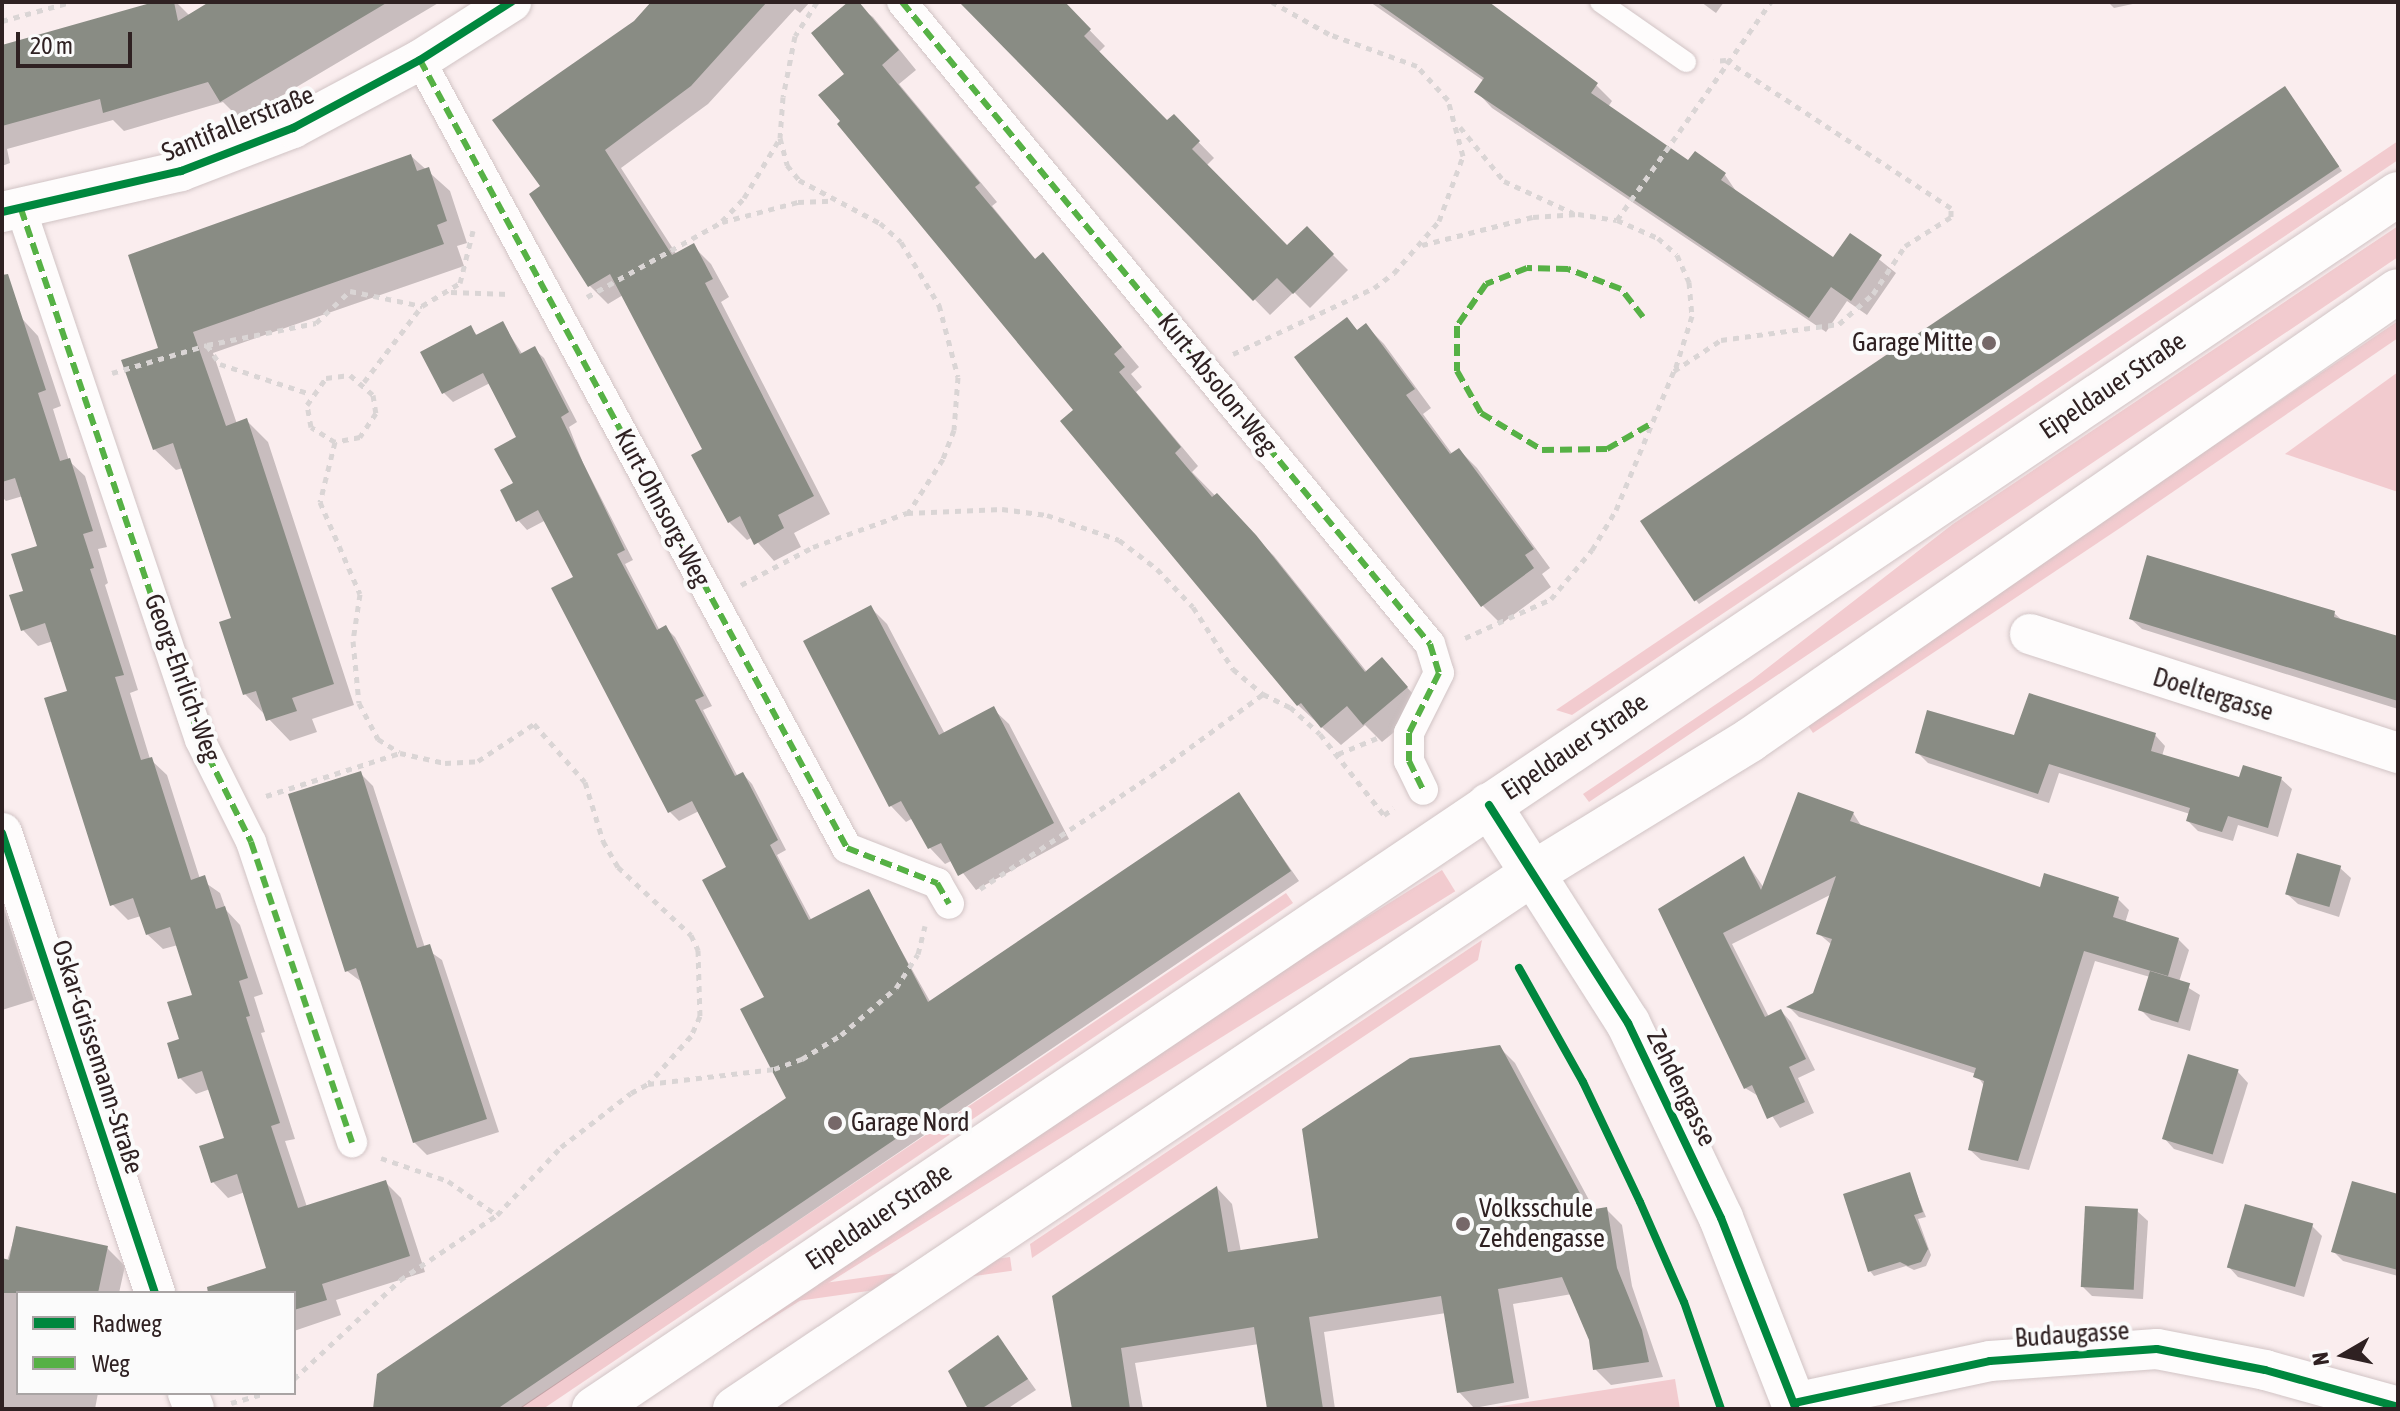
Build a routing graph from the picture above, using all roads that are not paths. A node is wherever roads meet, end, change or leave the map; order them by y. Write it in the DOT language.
graph roads {
  1 [pos="511,2"];
  2 [pos="902,2"];
  3 [pos="1600,2"];
  4 [pos="420,60"];
  5 [pos="1686,62"];
  6 [pos="2398,194"];
  7 [pos="12,210"];
  8 [pos="2398,291"];
  9 [pos="2030,634"];
  10 [pos="2398,753"];
  11 [pos="1423,790"];
  12 [pos="1489,805"];
  13 [pos="2,833"];
  14 [pos="1535,872"];
  15 [pos="949,904"];
  16 [pos="352,1142"];
  17 [pos="154,1291"];
  18 [pos="1795,1406"];
  19 [pos="2398,1407"];
  20 [pos="594,1409"];
  21 [pos="735,1409"];
  1 -- 4 [label="street, Santifallerstraße"];
  2 -- 11 [label="street, Kurt-Absolon-Weg"];
  3 -- 5 [label="lane"];
  4 -- 7 [label="street, Santifallerstraße"];
  4 -- 15 [label="street, Kurt-Ohnsorg-Weg"];
  6 -- 12 [label="main road, Eipeldauer Straße"];
  7 -- 16 [label="street, Georg-Ehrlich-Weg"];
  8 -- 14 [label="main road"];
  9 -- 10 [label="street, Doeltergasse"];
  12 -- 14 [label="main road, Zehdengasse"];
  12 -- 20 [label="main road, Eipeldauer Straße"];
  13 -- 17 [label="street, Oskar-Grissemann-Straße"];
  14 -- 18 [label="main road, Zehdengasse"];
  14 -- 21 [label="main road"];
  18 -- 19 [label="street, Budaugasse"];
}
